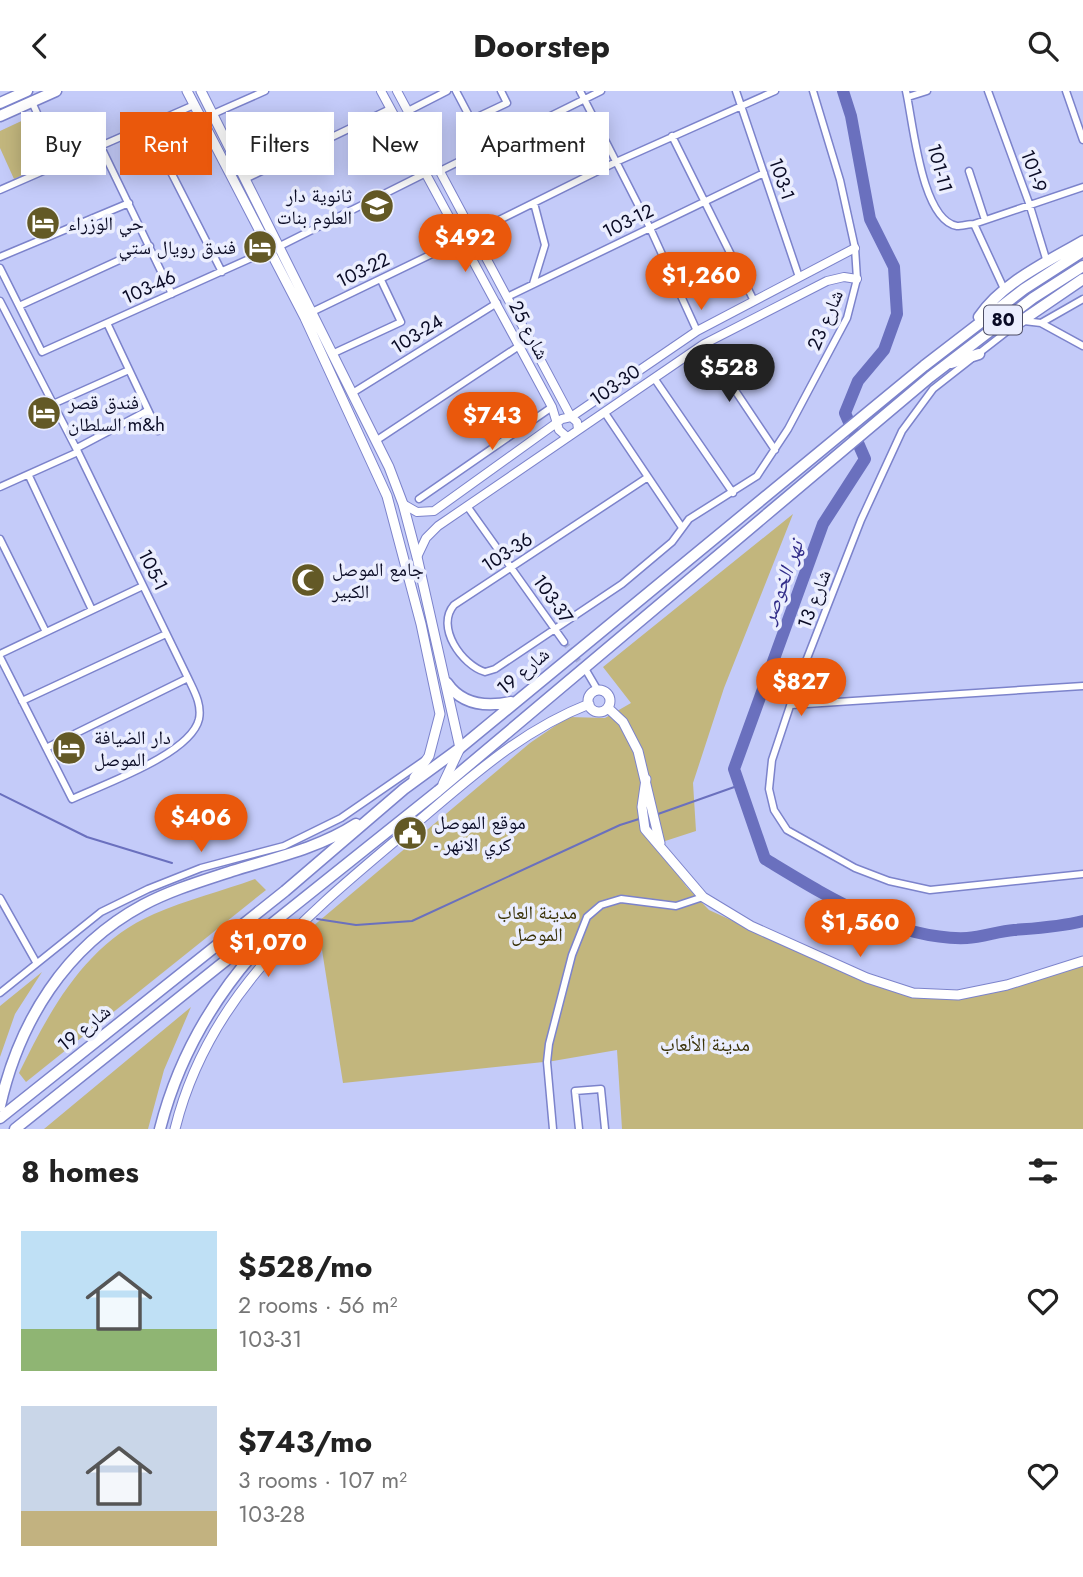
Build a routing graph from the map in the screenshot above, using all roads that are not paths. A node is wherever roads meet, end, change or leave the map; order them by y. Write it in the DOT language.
graph roads {
  1 [pos="56,91"];
  2 [pos="187,91"];
  3 [pos="201,91"];
  4 [pos="265,91"];
  5 [pos="382,91"];
  6 [pos="397,91"];
  7 [pos="447,91"];
  8 [pos="456,91"];
  9 [pos="501,91"];
  10 [pos="580,91"];
  11 [pos="601,91"];
  12 [pos="736,91"];
  13 [pos="775,91"];
  14 [pos="813,91"];
  15 [pos="928,91"];
  16 [pos="988,91"];
  17 [pos="1066,91"];
  18 [pos="907,94"];
  19 [pos="29,96"];
  20 [pos="584,99"];
  21 [pos="0,103"];
  22 [pos="741,104"];
  23 [pos="194,105"];
  24 [pos="390,109"];
  25 [pos="408,111"];
  26 [pos="36,112"];
  27 [pos="179,112"];
  28 [pos="392,112"];
  29 [pos="467,112"];
  30 [pos="488,112"];
  31 [pos="558,112"];
  32 [pos="213,114"];
  33 [pos="0,115"];
  34 [pos="672,136"];
  35 [pos="1083,140"];
  36 [pos="106,157"];
  37 [pos="616,162"];
  38 [pos="968,171"];
  39 [pos="764,173"];
  40 [pos="35,175"];
  41 [pos="173,175"];
  42 [pos="424,175"];
  43 [pos="429,175"];
  44 [pos="442,175"];
  45 [pos="245,179"];
  46 [pos="1083,187"];
  47 [pos="0,190"];
  48 [pos="706,201"];
  49 [pos="534,202"];
  50 [pos="129,203"];
  51 [pos="1029,203"];
  52 [pos="985,220"];
  53 [pos="974,224"];
  54 [pos="650,228"];
  55 [pos="473,233"];
  56 [pos="463,239"];
  57 [pos="1083,241"];
  58 [pos="150,246"];
  59 [pos="280,246"];
  60 [pos="855,248"];
  61 [pos="269,250"];
  62 [pos="1078,254"];
  63 [pos="0,257"];
  64 [pos="1047,263"];
  65 [pos="0,268"];
  66 [pos="222,271"];
  67 [pos="1082,271"];
  68 [pos="799,278"];
  69 [pos="381,279"];
  70 [pos="857,279"];
  71 [pos="533,285"];
  72 [pos="778,288"];
  73 [pos="1004,291"];
  74 [pos="172,294"];
  75 [pos="507,297"];
  76 [pos="1083,299"];
  77 [pos="0,301"];
  78 [pos="754,301"];
  79 [pos="785,302"];
  80 [pos="497,303"];
  81 [pos="19,306"];
  82 [pos="314,311"];
  83 [pos="107,323"];
  84 [pos="1041,323"];
  85 [pos="1014,326"];
  86 [pos="31,331"];
  87 [pos="697,331"];
  88 [pos="966,333"];
  89 [pos="18,338"];
  90 [pos="704,344"];
  91 [pos="519,346"];
  92 [pos="1083,347"];
  93 [pos="334,353"];
  94 [pos="979,353"];
  95 [pos="942,368"];
  96 [pos="129,370"];
  97 [pos="654,378"];
  98 [pos="354,392"];
  99 [pos="53,404"];
  100 [pos="552,407"];
  101 [pos="148,411"];
  102 [pos="605,413"];
  103 [pos="571,417"];
  104 [pos="559,423"];
  105 [pos="578,429"];
  106 [pos="158,431"];
  107 [pos="566,436"];
  108 [pos="377,440"];
  109 [pos="78,450"];
  110 [pos="775,450"];
  111 [pos="29,476"];
  112 [pos="648,477"];
  113 [pos="0,487"];
  114 [pos="733,493"];
  115 [pos="419,499"];
  116 [pos="403,504"];
  117 [pos="467,506"];
  118 [pos="681,526"];
  119 [pos="0,539"];
  120 [pos="417,557"];
  121 [pos="513,567"];
  122 [pos="143,586"];
  123 [pos="92,610"];
  124 [pos="553,627"];
  125 [pos="46,632"];
  126 [pos="166,634"];
  127 [pos="564,642"];
  128 [pos="0,655"];
  129 [pos="485,672"];
  130 [pos="587,672"];
  131 [pos="188,678"];
  132 [pos="447,683"];
  133 [pos="1083,686"];
  134 [pos="597,689"];
  135 [pos="22,701"];
  136 [pos="514,701"];
  137 [pos="589,704"];
  138 [pos="791,705"];
  139 [pos="608,708"];
  140 [pos="454,713"];
  141 [pos="440,714"];
  142 [pos="46,748"];
  143 [pos="460,748"];
  144 [pos="429,756"];
  145 [pos="646,779"];
  146 [pos="404,789"];
  147 [pos="438,791"];
  148 [pos="382,807"];
  149 [pos="377,839"];
  150 [pos="663,847"];
  151 [pos="385,850"];
  152 [pos="1083,874"];
  153 [pos="312,892"];
  154 [pos="0,898"];
  155 [pos="703,898"];
  156 [pos="1083,961"];
  157 [pos="36,962"];
  158 [pos="0,993"];
  159 [pos="0,1106"];
  160 [pos="0,1118"];
  161 [pos="15,1129"];
  162 [pos="160,1129"];
  163 [pos="175,1129"];
  164 [pos="553,1129"];
  165 [pos="579,1129"];
  166 [pos="605,1129"];
  1 -- 19 [label="main road"];
  2 -- 23 [label="main road"];
  3 -- 32 [label="main road"];
  4 -- 32 [label="street"];
  5 -- 24 [label="street, شارع 25"];
  6 -- 25 [label="street, شارع 25"];
  7 -- 25 [label="street"];
  8 -- 29 [label="street"];
  9 -- 30 [label="street"];
  10 -- 20 [label="street"];
  11 -- 20 [label="street"];
  12 -- 22 [label="street, 103-1"];
  13 -- 22 [label="street"];
  14 -- 60 [label="street, شارع 23"];
  15 -- 18 [label="street"];
  16 -- 51 [label="street, 101-9"];
  17 -- 35 [label="street"];
  18 -- 53 [label="street, 101-11"];
  19 -- 21 [label="main road"];
  19 -- 26 [label="street"];
  19 -- 33 [label="main road"];
  20 -- 31 [label="street"];
  20 -- 37 [label="street"];
  22 -- 34 [label="street"];
  22 -- 39 [label="street, 103-1"];
  23 -- 27 [label="street"];
  23 -- 61 [label="main road"];
  24 -- 28 [label="street, شارع 25"];
  24 -- 45 [label="street"];
  32 -- 45 [label="main road"];
  34 -- 37 [label="street"];
  34 -- 48 [label="street"];
  36 -- 50 [label="street"];
  37 -- 49 [label="street"];
  37 -- 54 [label="street"];
  38 -- 52 [label="street"];
  39 -- 48 [label="street, 103-12"];
  39 -- 68 [label="street, 103-1"];
  40 -- 47 [label="street"];
  41 -- 66 [label="street"];
  42 -- 59 [label="street"];
  43 -- 56 [label="street, شارع 25"];
  44 -- 55 [label="street, شارع 25"];
  45 -- 59 [label="main road"];
  46 -- 51 [label="street"];
  48 -- 54 [label="street, 103-12"];
  48 -- 78 [label="street"];
  49 -- 55 [label="street"];
  49 -- 71 [label="street"];
  50 -- 58 [label="street"];
  50 -- 63 [label="street"];
  51 -- 52 [label="street"];
  51 -- 64 [label="street, 101-9"];
  52 -- 53 [label="street"];
  53 -- 73 [label="street"];
  54 -- 71 [label="street, 103-12"];
  54 -- 87 [label="street"];
  55 -- 75 [label="street, شارع 25"];
  56 -- 69 [label="street, 103-22"];
  56 -- 80 [label="street, شارع 25"];
  57 -- 64 [label="main road"];
  58 -- 74 [label="street"];
  58 -- 81 [label="street"];
  59 -- 82 [label="main road"];
  60 -- 68 [label="street"];
  60 -- 70 [label="street, شارع 23"];
  61 -- 66 [label="street, 103-46"];
  61 -- 141 [label="main road"];
  62 -- 88 [label="main road, شارع 19 / 80"];
  64 -- 73 [label="main road"];
  65 -- 81 [label="street"];
  66 -- 74 [label="street, 103-46"];
  67 -- 85 [label="main road"];
  67 -- 95 [label="main road, شارع 19 / 80"];
  68 -- 72 [label="street"];
  69 -- 82 [label="street, 103-22"];
  69 -- 93 [label="street"];
  70 -- 79 [label="street, 103-30"];
  70 -- 110 [label="street, شارع 23"];
  71 -- 75 [label="street, 103-12"];
  72 -- 78 [label="street"];
  72 -- 79 [label="street"];
  73 -- 88 [label="main road"];
  74 -- 83 [label="street, 103-46"];
  75 -- 103 [label="street, شارع 25"];
  76 -- 84 [label="street"];
  77 -- 89 [label="street, 105-1"];
  78 -- 87 [label="street"];
  79 -- 90 [label="street, 103-30"];
  80 -- 91 [label="street, شارع 25"];
  80 -- 98 [label="street, 103-24"];
  81 -- 86 [label="street"];
  82 -- 93 [label="main road"];
  83 -- 86 [label="street, 103-46"];
  83 -- 96 [label="street"];
  84 -- 85 [label="street"];
  84 -- 92 [label="street"];
  85 -- 94 [label="street, شارع 13"];
  86 -- 89 [label="street"];
  87 -- 103 [label="street"];
  88 -- 136 [label="main road, شارع 19 / 80"];
  89 -- 99 [label="street, 105-1"];
  90 -- 97 [label="street, 103-30"];
  90 -- 110 [label="street"];
  91 -- 100 [label="street, شارع 25"];
  91 -- 108 [label="street"];
  93 -- 98 [label="main road"];
  94 -- 95 [label="main road"];
  94 -- 138 [label="street, شارع 13"];
  95 -- 147 [label="main road, شارع 19 / 80"];
  96 -- 99 [label="street"];
  96 -- 101 [label="street"];
  97 -- 102 [label="street, 103-30"];
  97 -- 114 [label="street"];
  98 -- 108 [label="main road"];
  99 -- 109 [label="street, 105-1"];
  100 -- 104 [label="street, شارع 25"];
  100 -- 115 [label="street"];
  101 -- 106 [label="street"];
  101 -- 109 [label="street"];
  102 -- 105 [label="street, 103-30"];
  102 -- 112 [label="street"];
  103 -- 104 [label="street"];
  103 -- 105 [label="street, شارع 25"];
  104 -- 107 [label="street, شارع 25"];
  104 -- 116 [label="street"];
  105 -- 107 [label="street, 103-30"];
  107 -- 117 [label="street, 103-30"];
  108 -- 116 [label="main road"];
  109 -- 111 [label="street"];
  109 -- 122 [label="street, 105-1"];
  110 -- 114 [label="street, شارع 23"];
  111 -- 113 [label="street"];
  111 -- 123 [label="street"];
  112 -- 118 [label="street"];
  112 -- 121 [label="street, 103-36"];
  114 -- 118 [label="street, شارع 23"];
  116 -- 120 [label="main road"];
  117 -- 120 [label="street, 103-30"];
  117 -- 121 [label="street, 103-37"];
  118 -- 124 [label="street, شارع 23"];
  119 -- 125 [label="street"];
  120 -- 132 [label="main road"];
  121 -- 124 [label="street, 103-37"];
  121 -- 129 [label="street, 103-36"];
  122 -- 123 [label="street"];
  122 -- 126 [label="street, 105-1"];
  123 -- 125 [label="street"];
  124 -- 127 [label="street, 103-37"];
  124 -- 129 [label="street, شارع 23"];
  125 -- 128 [label="street"];
  126 -- 131 [label="street, 105-1"];
  126 -- 135 [label="street"];
  128 -- 135 [label="street"];
  130 -- 134 [label="street"];
  131 -- 142 [label="street"];
  131 -- 142 [label="street, 105-1"];
  132 -- 136 [label="main road"];
  132 -- 140 [label="main road"];
  133 -- 138 [label="street"];
  134 -- 137 [label="main road"];
  134 -- 139 [label="main road"];
  135 -- 142 [label="street"];
  136 -- 143 [label="main road, شارع 19"];
  137 -- 139 [label="main road"];
  137 -- 151 [label="main road"];
  138 -- 152 [label="street, شارع 13"];
  139 -- 145 [label="main road"];
  140 -- 141 [label="main road"];
  140 -- 143 [label="main road"];
  141 -- 144 [label="main road"];
  143 -- 146 [label="main road, شارع 19"];
  143 -- 147 [label="main road"];
  144 -- 146 [label="main road"];
  144 -- 157 [label="street"];
  145 -- 150 [label="main road"];
  145 -- 150 [label="main road"];
  146 -- 148 [label="main road, شارع 19"];
  147 -- 149 [label="main road, شارع 19"];
  148 -- 159 [label="main road"];
  148 -- 160 [label="main road, شارع 19"];
  149 -- 151 [label="main road"];
  149 -- 153 [label="main road, شارع 19"];
  150 -- 155 [label="main road"];
  151 -- 163 [label="main road"];
  153 -- 161 [label="main road, شارع 19"];
  153 -- 162 [label="main road"];
  154 -- 157 [label="street"];
  155 -- 156 [label="main road"];
  155 -- 164 [label="street"];
  157 -- 158 [label="street"];
  165 -- 166 [label="street"];
}
